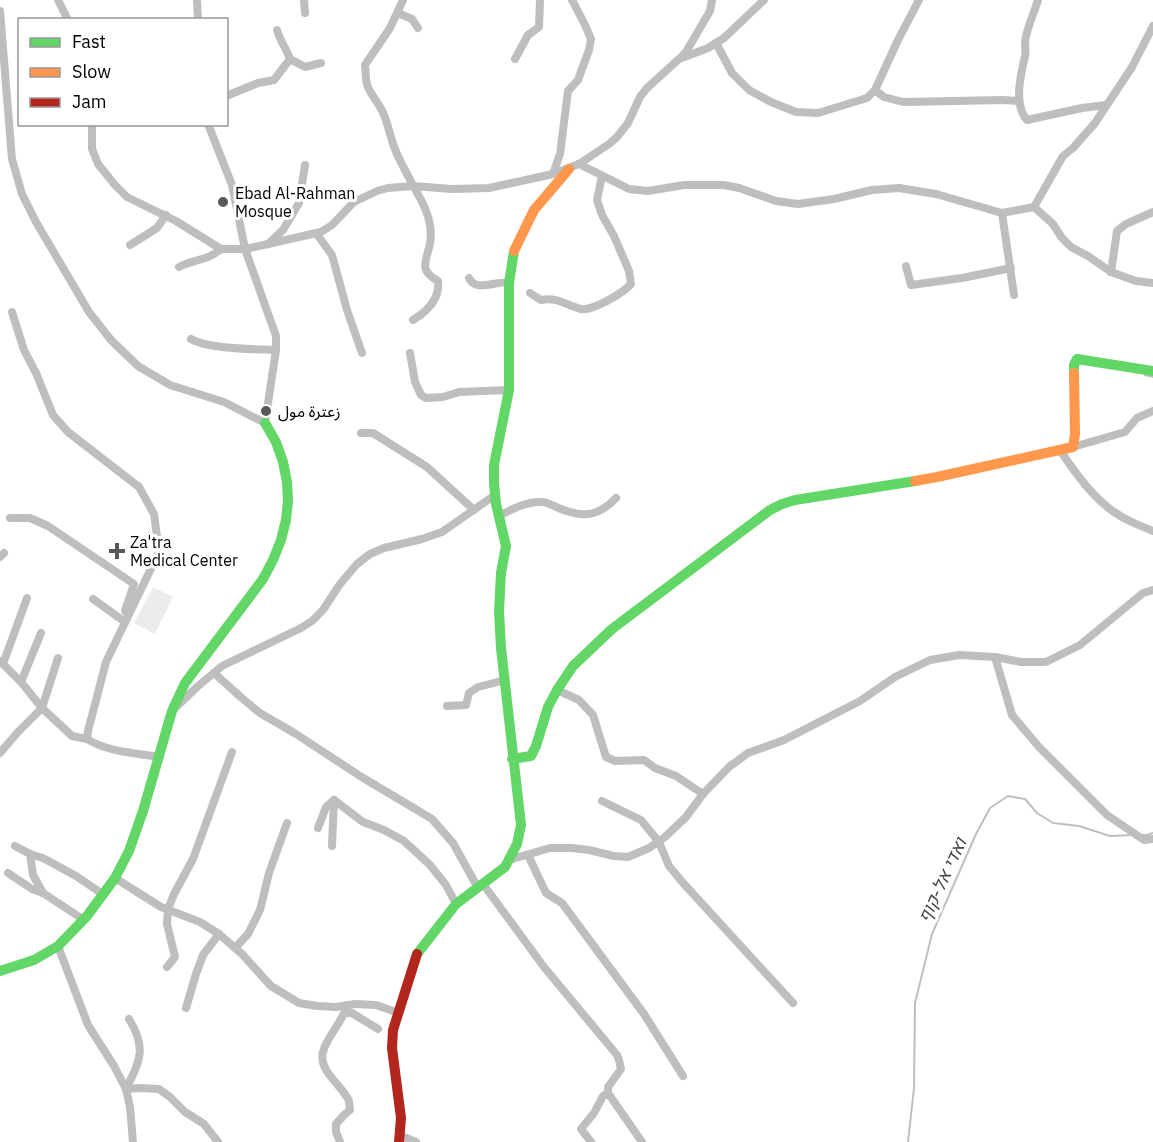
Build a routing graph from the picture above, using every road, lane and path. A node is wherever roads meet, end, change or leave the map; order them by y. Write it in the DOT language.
graph roads {
  1 [pos="58,0"];
  2 [pos="197,0"];
  3 [pos="304,0"];
  4 [pos="404,0"];
  5 [pos="540,0"];
  6 [pos="572,0"];
  7 [pos="712,0"];
  8 [pos="764,0"];
  9 [pos="919,0"];
  10 [pos="1038,0"];
  11 [pos="0,11"];
  12 [pos="305,13"];
  13 [pos="398,13"];
  14 [pos="67,18"];
  15 [pos="198,18"];
  16 [pos="1153,26"];
  17 [pos="418,28"];
  18 [pos="277,30"];
  19 [pos="716,43"];
  20 [pos="290,59"];
  21 [pos="515,59"];
  22 [pos="679,59"];
  23 [pos="321,63"];
  24 [pos="875,90"];
  25 [pos="228,95"];
  26 [pos="1019,101"];
  27 [pos="1106,105"];
  28 [pos="92,126"];
  29 [pos="209,126"];
  30 [pos="305,165"];
  31 [pos="574,166"];
  32 [pos="553,174"];
  33 [pos="602,176"];
  34 [pos="413,186"];
  35 [pos="1034,207"];
  36 [pos="1153,212"];
  37 [pos="1002,213"];
  38 [pos="165,215"];
  39 [pos="316,233"];
  40 [pos="268,244"];
  41 [pos="130,245"];
  42 [pos="221,249"];
  43 [pos="245,249"];
  44 [pos="906,266"];
  45 [pos="179,267"];
  46 [pos="1011,268"];
  47 [pos="1111,272"];
  48 [pos="469,278"];
  49 [pos="509,283"];
  50 [pos="1153,284"];
  51 [pos="530,292"];
  52 [pos="1014,295"];
  53 [pos="12,312"];
  54 [pos="413,320"];
  55 [pos="191,339"];
  56 [pos="276,350"];
  57 [pos="362,352"];
  58 [pos="410,352"];
  59 [pos="1153,371"];
  60 [pos="509,390"];
  61 [pos="1153,411"];
  62 [pos="265,423"];
  63 [pos="361,433"];
  64 [pos="1073,447"];
  65 [pos="1060,450"];
  66 [pos="495,495"];
  67 [pos="616,498"];
  68 [pos="474,510"];
  69 [pos="499,516"];
  70 [pos="10,518"];
  71 [pos="1153,531"];
  72 [pos="1153,590"];
  73 [pos="27,598"];
  74 [pos="93,599"];
  75 [pos="127,619"];
  76 [pos="41,633"];
  77 [pos="995,657"];
  78 [pos="57,658"];
  79 [pos="1,662"];
  80 [pos="214,673"];
  81 [pos="505,680"];
  82 [pos="21,682"];
  83 [pos="557,690"];
  84 [pos="447,706"];
  85 [pos="42,708"];
  86 [pos="172,711"];
  87 [pos="87,739"];
  88 [pos="232,752"];
  89 [pos="0,753"];
  90 [pos="160,757"];
  91 [pos="512,759"];
  92 [pos="703,794"];
  93 [pos="334,800"];
  94 [pos="602,801"];
  95 [pos="287,823"];
  96 [pos="318,828"];
  97 [pos="1153,839"];
  98 [pos="659,842"];
  99 [pos="15,846"];
  100 [pos="332,846"];
  101 [pos="30,854"];
  102 [pos="528,855"];
  103 [pos="509,860"];
  104 [pos="8,873"];
  105 [pos="115,878"];
  106 [pos="481,886"];
  107 [pos="43,893"];
  108 [pos="104,895"];
  109 [pos="456,904"];
  110 [pos="168,909"];
  111 [pos="84,920"];
  112 [pos="219,934"];
  113 [pos="58,946"];
  114 [pos="235,948"];
  115 [pos="167,967"];
  116 [pos="0,971"];
  117 [pos="793,1003"];
  118 [pos="186,1008"];
  119 [pos="346,1009"];
  120 [pos="399,1012"];
  121 [pos="129,1019"];
  122 [pos="378,1029"];
  123 [pos="683,1076"];
  124 [pos="126,1089"];
  125 [pos="609,1093"];
  126 [pos="399,1138"];
  127 [pos="133,1142"];
  128 [pos="218,1142"];
  129 [pos="340,1142"];
  130 [pos="416,1142"];
  131 [pos="591,1142"];
  132 [pos="642,1142"];
  1 -- 14 [label="street"];
  2 -- 15 [label="street"];
  3 -- 12 [label="street"];
  4 -- 13 [label="street"];
  5 -- 21 [label="street"];
  6 -- 32 [label="street"];
  7 -- 22 [label="street"];
  8 -- 19 [label="street"];
  9 -- 24 [label="street"];
  10 -- 26 [label="street"];
  11 -- 62 [label="street"];
  13 -- 17 [label="street"];
  13 -- 34 [label="street"];
  16 -- 27 [label="street"];
  18 -- 20 [label="street"];
  19 -- 22 [label="street"];
  19 -- 24 [label="street"];
  20 -- 23 [label="street"];
  20 -- 25 [label="street"];
  22 -- 31 [label="street"];
  24 -- 26 [label="street"];
  26 -- 27 [label="street"];
  27 -- 35 [label="street"];
  28 -- 38 [label="street"];
  29 -- 43 [label="street"];
  30 -- 40 [label="street"];
  31 -- 32 [label="street"];
  31 -- 33 [label="street"];
  31 -- 49 [label="street"];
  32 -- 34 [label="street"];
  33 -- 37 [label="street"];
  33 -- 51 [label="street"];
  34 -- 39 [label="street"];
  34 -- 54 [label="street"];
  35 -- 37 [label="street"];
  35 -- 47 [label="street"];
  36 -- 47 [label="street"];
  37 -- 46 [label="street"];
  38 -- 41 [label="street"];
  38 -- 42 [label="street"];
  39 -- 40 [label="street"];
  39 -- 57 [label="street"];
  40 -- 43 [label="street"];
  42 -- 43 [label="street"];
  42 -- 45 [label="street"];
  43 -- 56 [label="street"];
  44 -- 46 [label="street"];
  46 -- 52 [label="street"];
  47 -- 50 [label="street"];
  48 -- 49 [label="street"];
  49 -- 60 [label="street"];
  53 -- 75 [label="street"];
  55 -- 56 [label="street"];
  56 -- 62 [label="street"];
  58 -- 60 [label="street"];
  59 -- 64 [label="street"];
  60 -- 66 [label="street"];
  61 -- 64 [label="street"];
  62 -- 86 [label="street"];
  63 -- 68 [label="street"];
  64 -- 65 [label="street"];
  65 -- 71 [label="street"];
  65 -- 83 [label="street"];
  66 -- 68 [label="street"];
  66 -- 69 [label="street"];
  67 -- 69 [label="street"];
  68 -- 80 [label="street"];
  69 -- 81 [label="street"];
  70 -- 75 [label="street"];
  72 -- 77 [label="street"];
  73 -- 79 [label="street"];
  74 -- 75 [label="street"];
  75 -- 87 [label="street"];
  76 -- 82 [label="street"];
  77 -- 92 [label="street"];
  77 -- 97 [label="street"];
  78 -- 85 [label="street"];
  79 -- 82 [label="street"];
  80 -- 86 [label="street"];
  80 -- 106 [label="street"];
  81 -- 84 [label="street"];
  81 -- 91 [label="street"];
  82 -- 85 [label="street"];
  83 -- 91 [label="street"];
  83 -- 92 [label="street"];
  85 -- 87 [label="street"];
  85 -- 89 [label="street"];
  86 -- 90 [label="street"];
  87 -- 90 [label="street"];
  88 -- 110 [label="street"];
  90 -- 105 [label="street"];
  91 -- 103 [label="street"];
  92 -- 98 [label="street"];
  93 -- 96 [label="street"];
  93 -- 100 [label="street"];
  93 -- 109 [label="street"];
  94 -- 98 [label="street"];
  95 -- 114 [label="street"];
  98 -- 102 [label="street"];
  98 -- 117 [label="street"];
  99 -- 101 [label="street"];
  101 -- 107 [label="street"];
  101 -- 108 [label="street"];
  102 -- 103 [label="street"];
  102 -- 123 [label="street"];
  103 -- 106 [label="street"];
  104 -- 107 [label="street"];
  105 -- 108 [label="street"];
  105 -- 110 [label="street"];
  106 -- 109 [label="street"];
  106 -- 125 [label="street"];
  107 -- 111 [label="street"];
  108 -- 111 [label="street"];
  109 -- 120 [label="street"];
  110 -- 112 [label="street"];
  110 -- 115 [label="street"];
  111 -- 113 [label="street"];
  112 -- 114 [label="street"];
  112 -- 118 [label="street"];
  113 -- 116 [label="street"];
  113 -- 124 [label="street"];
  114 -- 119 [label="street"];
  119 -- 120 [label="street"];
  119 -- 122 [label="street"];
  119 -- 129 [label="street"];
  120 -- 126 [label="street"];
  121 -- 124 [label="street"];
  124 -- 127 [label="street"];
  124 -- 128 [label="street"];
  125 -- 131 [label="street"];
  125 -- 132 [label="street"];
  126 -- 130 [label="street"];
}
